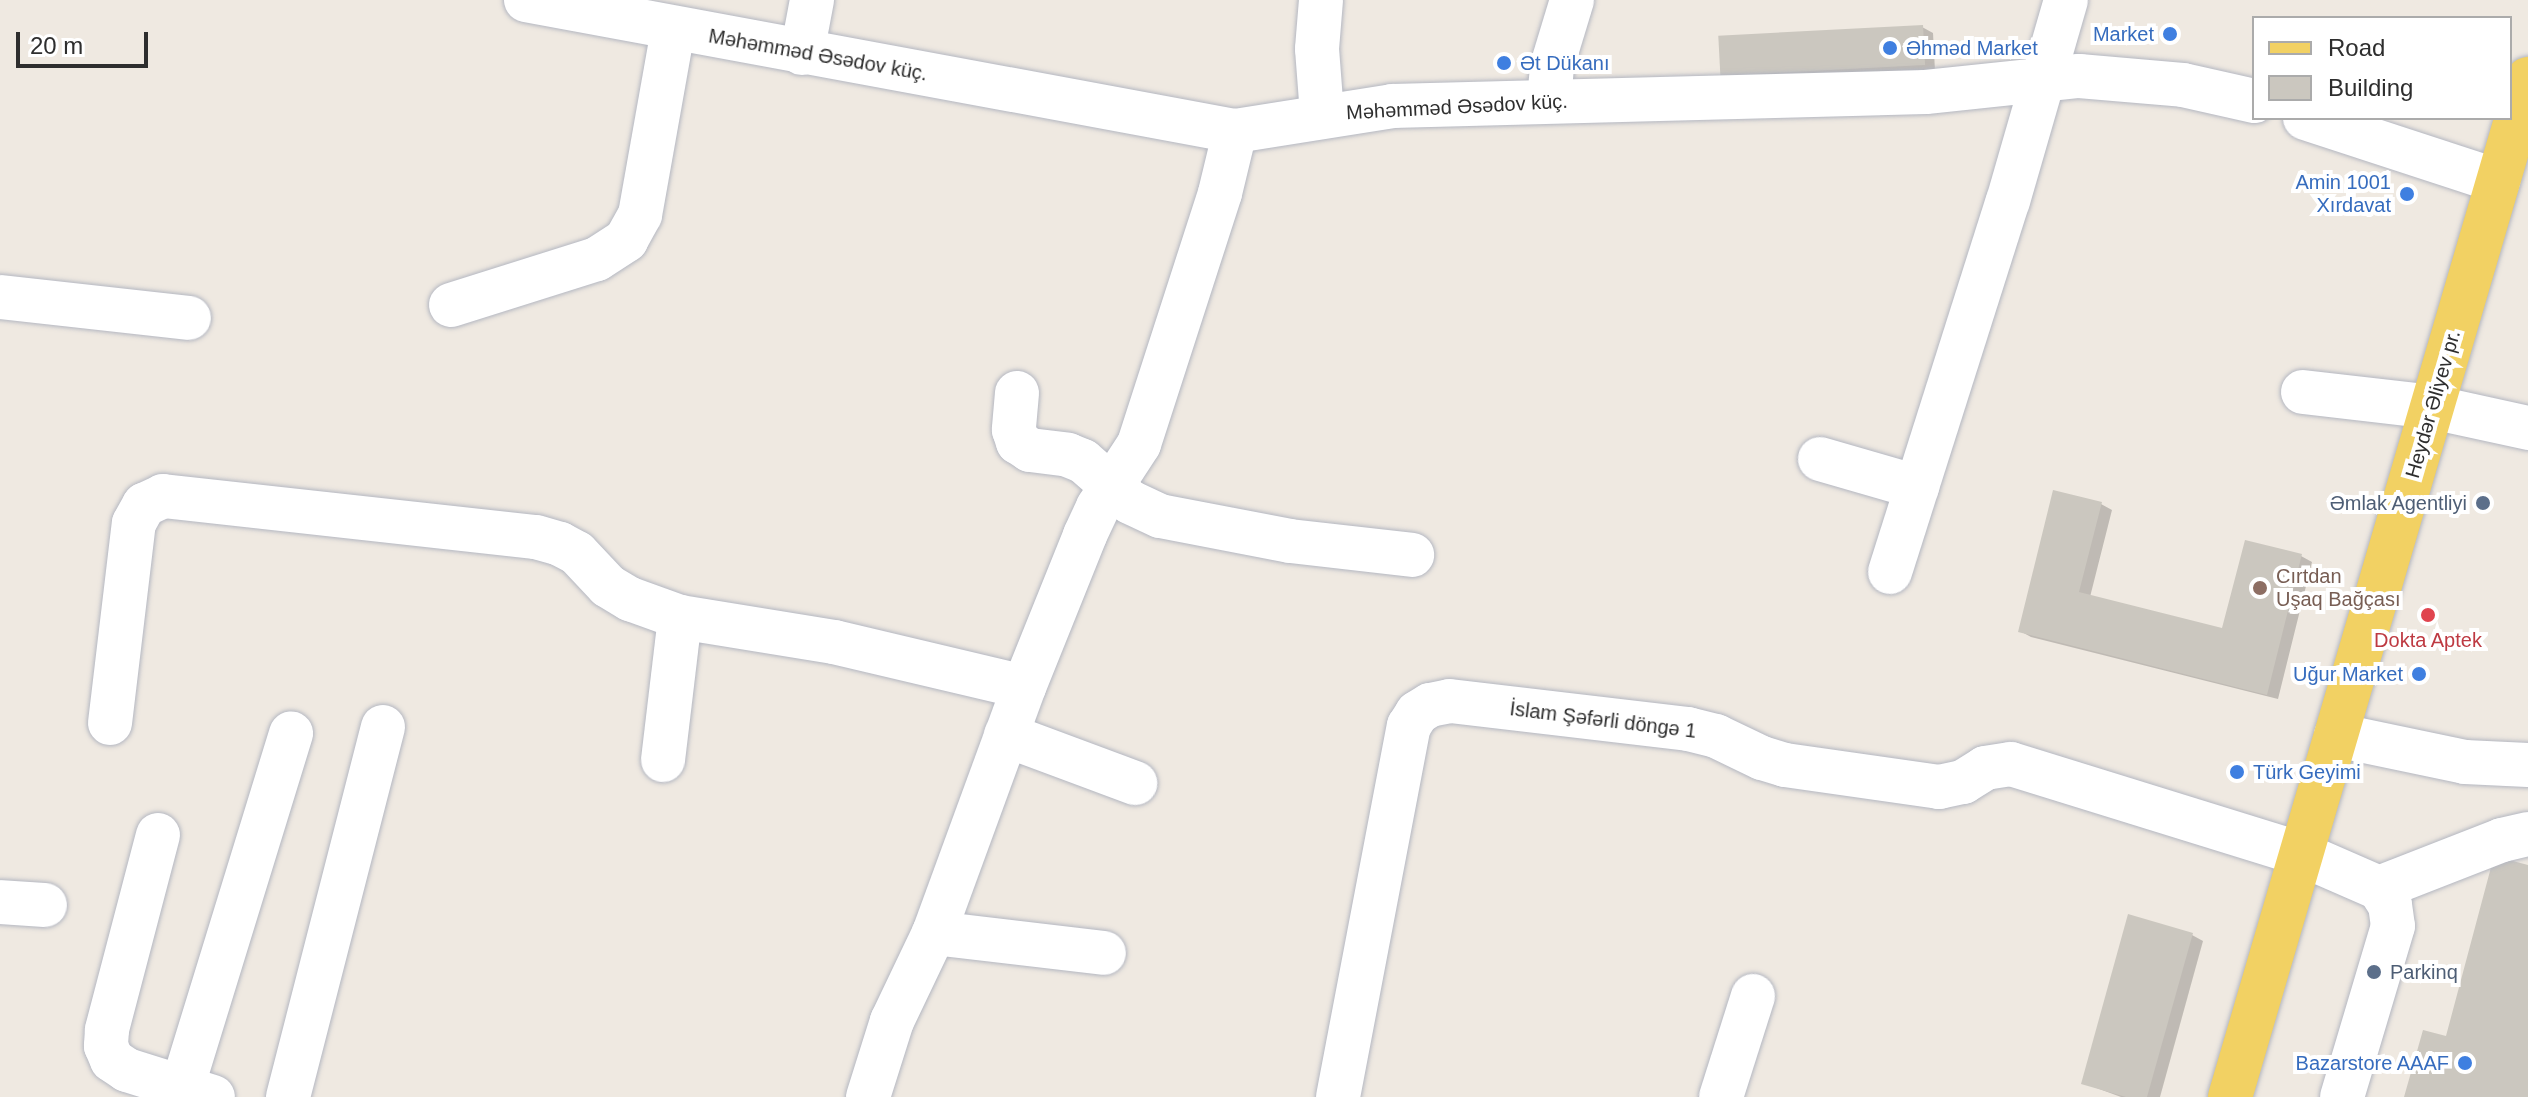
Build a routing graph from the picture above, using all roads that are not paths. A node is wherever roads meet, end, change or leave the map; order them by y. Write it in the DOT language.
graph roads {
  1 [pos="526,0"];
  2 [pos="812,0"];
  3 [pos="1321,0"];
  4 [pos="1572,0"];
  5 [pos="2066,0"];
  6 [pos="673,29"];
  7 [pos="802,53"];
  8 [pos="2044,77"];
  9 [pos="2528,79"];
  10 [pos="1549,101"];
  11 [pos="2252,101"];
  12 [pos="1322,114"];
  13 [pos="2311,120"];
  14 [pos="1235,131"];
  15 [pos="2498,181"];
  16 [pos="0,297"];
  17 [pos="451,305"];
  18 [pos="189,318"];
  19 [pos="2303,392"];
  20 [pos="1017,393"];
  21 [pos="2432,407"];
  22 [pos="2528,428"];
  23 [pos="1820,459"];
  24 [pos="1112,486"];
  25 [pos="1917,487"];
  26 [pos="1412,555"];
  27 [pos="1890,572"];
  28 [pos="680,617"];
  29 [pos="1024,687"];
  30 [pos="110,723"];
  31 [pos="383,727"];
  32 [pos="291,733"];
  33 [pos="1006,735"];
  34 [pos="2336,735"];
  35 [pos="663,760"];
  36 [pos="2528,765"];
  37 [pos="1135,783"];
  38 [pos="2528,834"];
  39 [pos="158,835"];
  40 [pos="2301,854"];
  41 [pos="2379,888"];
  42 [pos="0,902"];
  43 [pos="45,905"];
  44 [pos="934,933"];
  45 [pos="1104,953"];
  46 [pos="1753,996"];
  47 [pos="197,1092"];
  48 [pos="288,1097"];
  49 [pos="868,1097"];
  50 [pos="1338,1097"];
  51 [pos="1721,1097"];
  52 [pos="2230,1097"];
  53 [pos="2342,1097"];
  1 -- 6 [label="street, Məhəmməd Əsədov küç."];
  2 -- 7 [label="street"];
  3 -- 12 [label="street"];
  4 -- 10 [label="street"];
  5 -- 8 [label="street"];
  6 -- 7 [label="street, Məhəmməd Əsədov küç."];
  6 -- 17 [label="street"];
  7 -- 14 [label="street, Məhəmməd Əsədov küç."];
  8 -- 10 [label="street, Məhəmməd Əsədov küç."];
  8 -- 11 [label="street, Məhəmməd Əsədov küç."];
  8 -- 25 [label="street"];
  9 -- 15 [label="main road, Heydər Əliyev pr."];
  10 -- 12 [label="street, Məhəmməd Əsədov küç."];
  12 -- 14 [label="street, Məhəmməd Əsədov küç."];
  13 -- 15 [label="street"];
  14 -- 24 [label="street"];
  15 -- 21 [label="main road, Heydər Əliyev pr."];
  16 -- 18 [label="street"];
  19 -- 21 [label="street"];
  20 -- 24 [label="street"];
  21 -- 22 [label="street"];
  21 -- 34 [label="main road, Heydər Əliyev pr."];
  23 -- 25 [label="street"];
  24 -- 26 [label="street"];
  24 -- 29 [label="street"];
  25 -- 27 [label="street"];
  28 -- 29 [label="street"];
  28 -- 30 [label="street"];
  28 -- 35 [label="street"];
  29 -- 33 [label="street"];
  31 -- 48 [label="street"];
  32 -- 47 [label="street"];
  33 -- 37 [label="street"];
  33 -- 44 [label="street"];
  34 -- 36 [label="street"];
  34 -- 40 [label="main road, Heydər Əliyev pr."];
  38 -- 41 [label="street"];
  39 -- 47 [label="street"];
  40 -- 41 [label="street"];
  40 -- 50 [label="street, İslam Şəfərli döngə 1"];
  40 -- 52 [label="main road, Heydər Əliyev pr."];
  41 -- 53 [label="street"];
  42 -- 43 [label="street"];
  44 -- 45 [label="street"];
  44 -- 49 [label="street"];
  46 -- 51 [label="street"];
}
